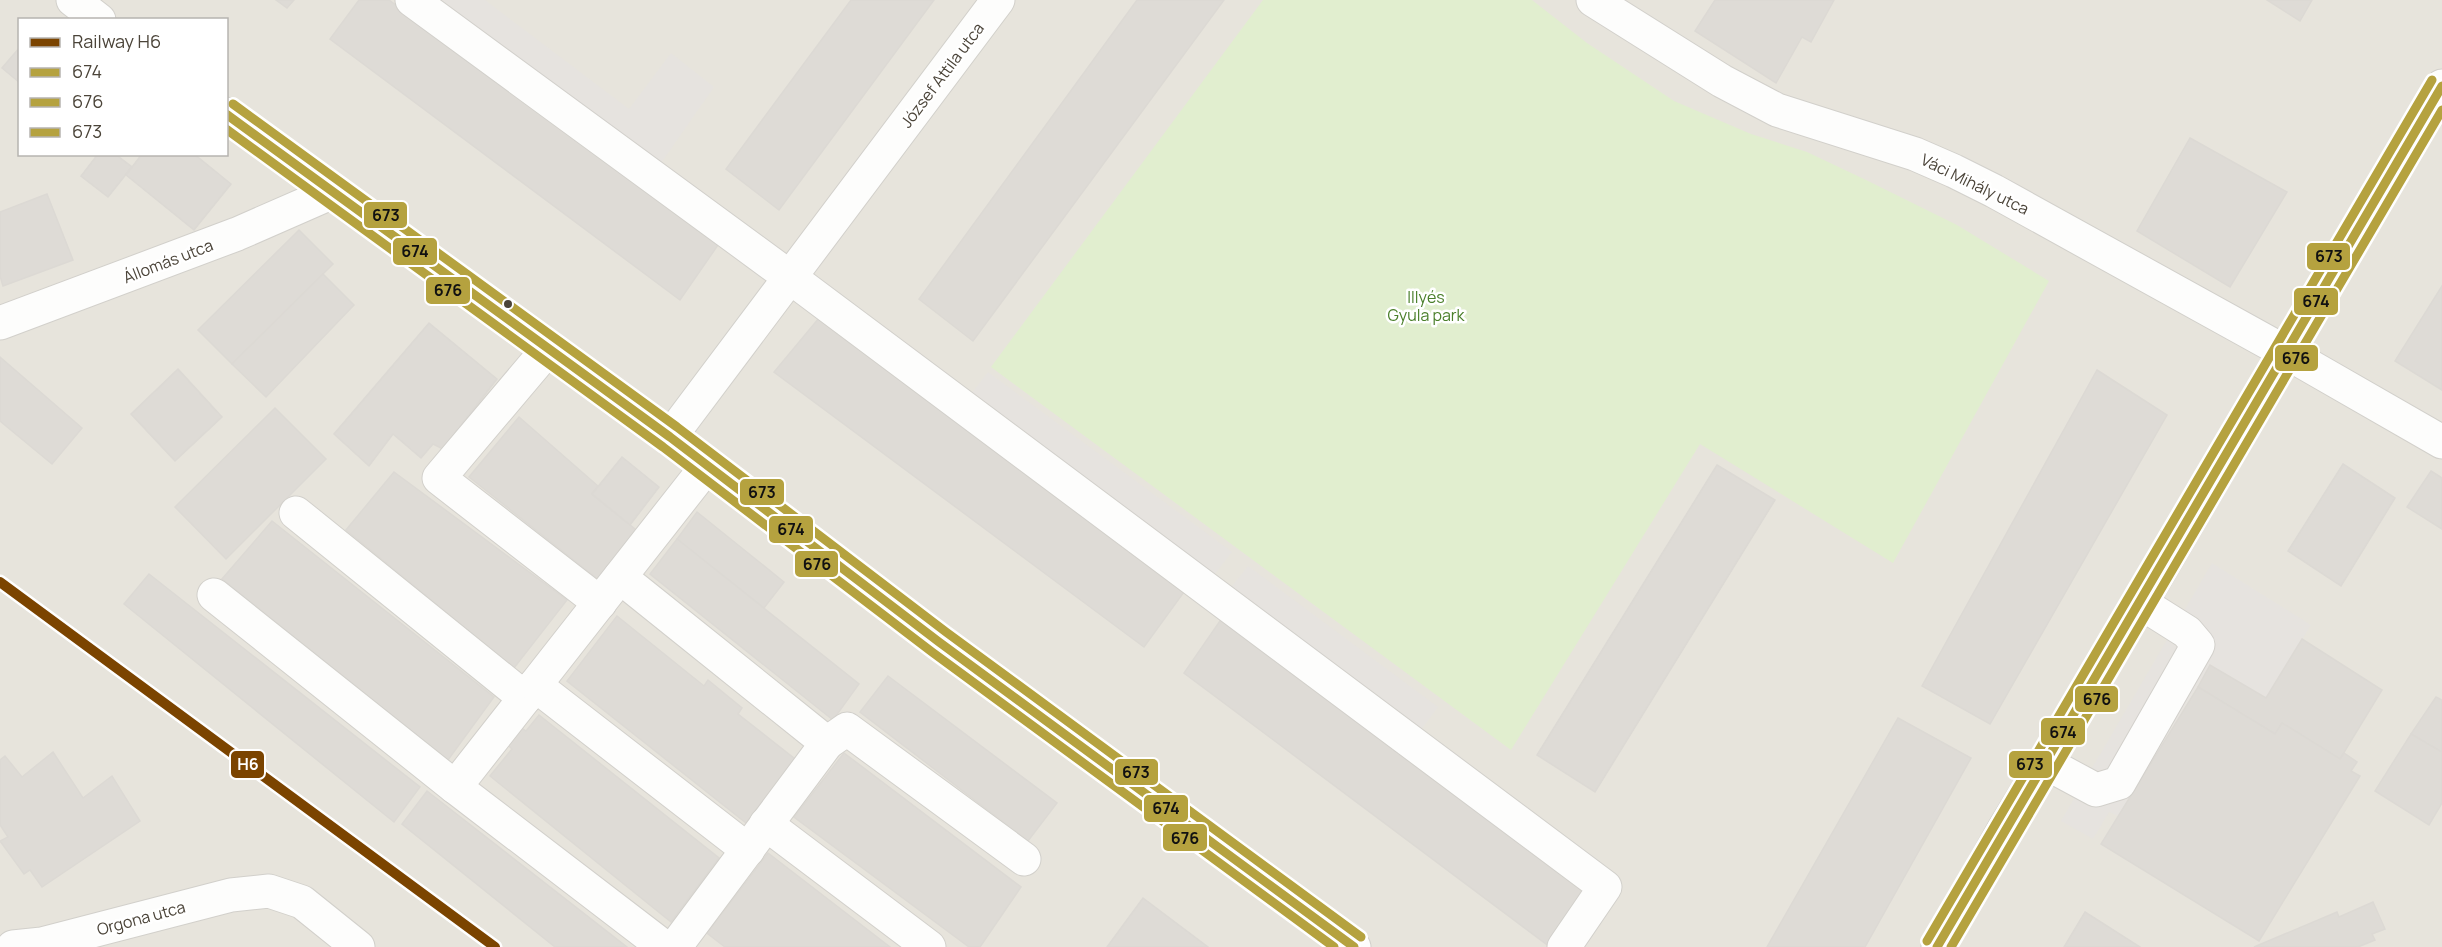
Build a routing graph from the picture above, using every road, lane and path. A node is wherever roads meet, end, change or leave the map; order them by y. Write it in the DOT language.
graph roads {
  1 [pos="73,0"];
  2 [pos="412,0"];
  3 [pos="998,0"];
  4 [pos="1604,3"];
  5 [pos="96,18"];
  6 [pos="2442,86"];
  7 [pos="228,115"];
  8 [pos="333,192"];
  9 [pos="790,278"];
  10 [pos="0,323"];
  11 [pos="548,349"];
  12 [pos="2287,352"];
  13 [pos="670,437"];
  14 [pos="2442,442"];
  15 [pos="707,466"];
  16 [pos="296,513"];
  17 [pos="620,577"];
  18 [pos="214,595"];
  19 [pos="600,603"];
  20 [pos="2141,603"];
  21 [pos="530,691"];
  22 [pos="827,742"];
  23 [pos="2044,762"];
  24 [pos="455,787"];
  25 [pos="757,837"];
  26 [pos="1024,859"];
  27 [pos="1938,946"];
  28 [pos="13,947"];
  29 [pos="358,947"];
  30 [pos="664,947"];
  31 [pos="675,947"];
  32 [pos="929,947"];
  33 [pos="1354,947"];
  34 [pos="1564,947"];
  1 -- 5 [label="street"];
  2 -- 9 [label="street"];
  3 -- 9 [label="street, József Attila utca"];
  4 -- 12 [label="street, Váci Mihály utca"];
  6 -- 12 [label="street"];
  7 -- 8 [label="street"];
  8 -- 10 [label="street, Állomás utca"];
  8 -- 11 [label="street"];
  9 -- 13 [label="street, József Attila utca"];
  9 -- 34 [label="street"];
  11 -- 13 [label="street"];
  11 -- 19 [label="street"];
  12 -- 14 [label="street, Váci Mihály utca"];
  12 -- 20 [label="street"];
  13 -- 15 [label="street"];
  15 -- 17 [label="street"];
  15 -- 33 [label="street"];
  16 -- 21 [label="street"];
  17 -- 19 [label="street"];
  17 -- 22 [label="street"];
  18 -- 24 [label="street"];
  19 -- 21 [label="street"];
  20 -- 23 [label="street"];
  20 -- 23 [label="street"];
  21 -- 24 [label="street"];
  21 -- 25 [label="street"];
  22 -- 25 [label="street"];
  22 -- 26 [label="street"];
  23 -- 27 [label="street"];
  24 -- 30 [label="street"];
  25 -- 31 [label="street"];
  25 -- 32 [label="street"];
  28 -- 29 [label="street, Orgona utca"];
}
